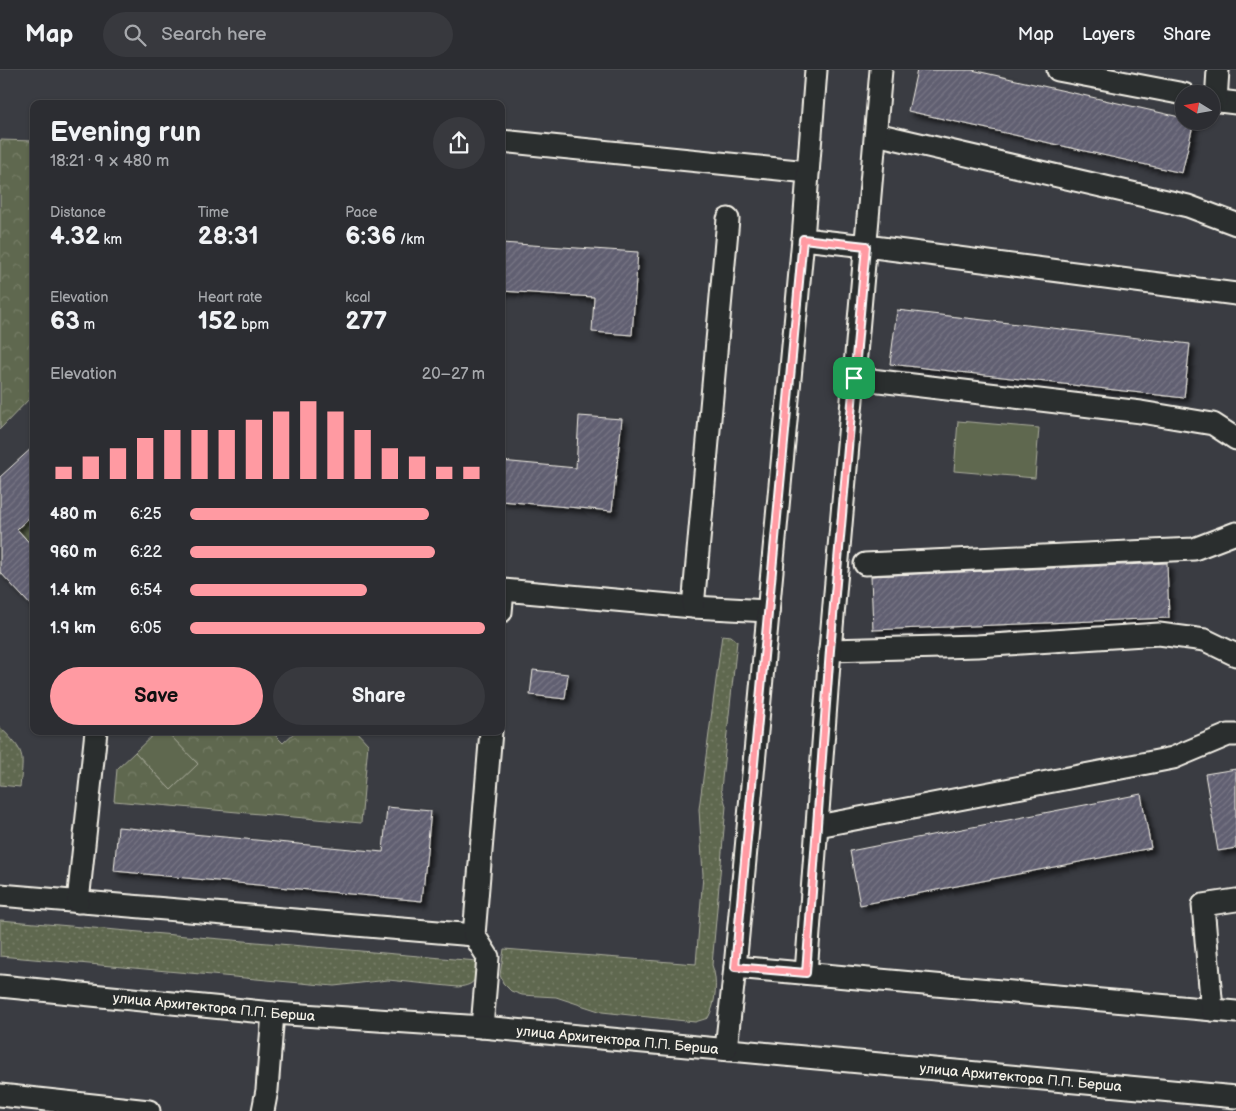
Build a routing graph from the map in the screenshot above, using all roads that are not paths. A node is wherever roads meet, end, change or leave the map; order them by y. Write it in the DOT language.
graph roads {
  1 [pos="816,70"];
  2 [pos="881,70"];
  3 [pos="1058,70"];
  4 [pos="1218,70"];
  5 [pos="1175,92"];
  6 [pos="1221,101"];
  7 [pos="876,134"];
  8 [pos="505,141"];
  9 [pos="808,172"];
  10 [pos="728,220"];
  11 [pos="1236,224"];
  12 [pos="803,239"];
  13 [pos="866,246"];
  14 [pos="1236,294"];
  15 [pos="854,378"];
  16 [pos="1236,438"];
  17 [pos="1236,533"];
  18 [pos="865,564"];
  19 [pos="505,590"];
  20 [pos="693,607"];
  21 [pos="768,611"];
  22 [pos="830,650"];
  23 [pos="1236,655"];
  24 [pos="96,735"];
  25 [pos="491,735"];
  26 [pos="1236,735"];
  27 [pos="818,826"];
  28 [pos="0,895"];
  29 [pos="1236,900"];
  30 [pos="78,902"];
  31 [pos="474,935"];
  32 [pos="735,967"];
  33 [pos="806,973"];
  34 [pos="0,986"];
  35 [pos="1212,1010"];
  36 [pos="1236,1012"];
  37 [pos="274,1013"];
  38 [pos="482,1027"];
  39 [pos="726,1049"];
  40 [pos="0,1095"];
  41 [pos="1236,1097"];
  42 [pos="149,1111"];
  43 [pos="263,1111"];
  1 -- 9 [label="street"];
  2 -- 7 [label="street"];
  3 -- 5 [label="street"];
  4 -- 6 [label="street"];
  7 -- 11 [label="street"];
  7 -- 13 [label="street"];
  8 -- 9 [label="street"];
  9 -- 12 [label="street"];
  10 -- 20 [label="street"];
  12 -- 13 [label="street"];
  12 -- 21 [label="street"];
  13 -- 14 [label="street"];
  13 -- 15 [label="street"];
  15 -- 16 [label="street"];
  15 -- 22 [label="street"];
  17 -- 18 [label="street"];
  19 -- 20 [label="street"];
  20 -- 21 [label="street"];
  21 -- 32 [label="street"];
  22 -- 23 [label="street"];
  22 -- 27 [label="street"];
  24 -- 30 [label="street"];
  25 -- 31 [label="street"];
  26 -- 27 [label="street"];
  27 -- 33 [label="street"];
  28 -- 30 [label="street"];
  29 -- 35 [label="street"];
  30 -- 31 [label="street"];
  31 -- 38 [label="street"];
  32 -- 33 [label="street"];
  32 -- 39 [label="street"];
  33 -- 35 [label="street"];
  34 -- 37 [label="street, улица Архитектора П.П. Берша"];
  35 -- 36 [label="street"];
  37 -- 38 [label="street, улица Архитектора П.П. Берша"];
  37 -- 43 [label="street"];
  38 -- 39 [label="street, улица Архитектора П.П. Берша"];
  39 -- 41 [label="street, улица Архитектора П.П. Берша"];
  40 -- 42 [label="street"];
}
